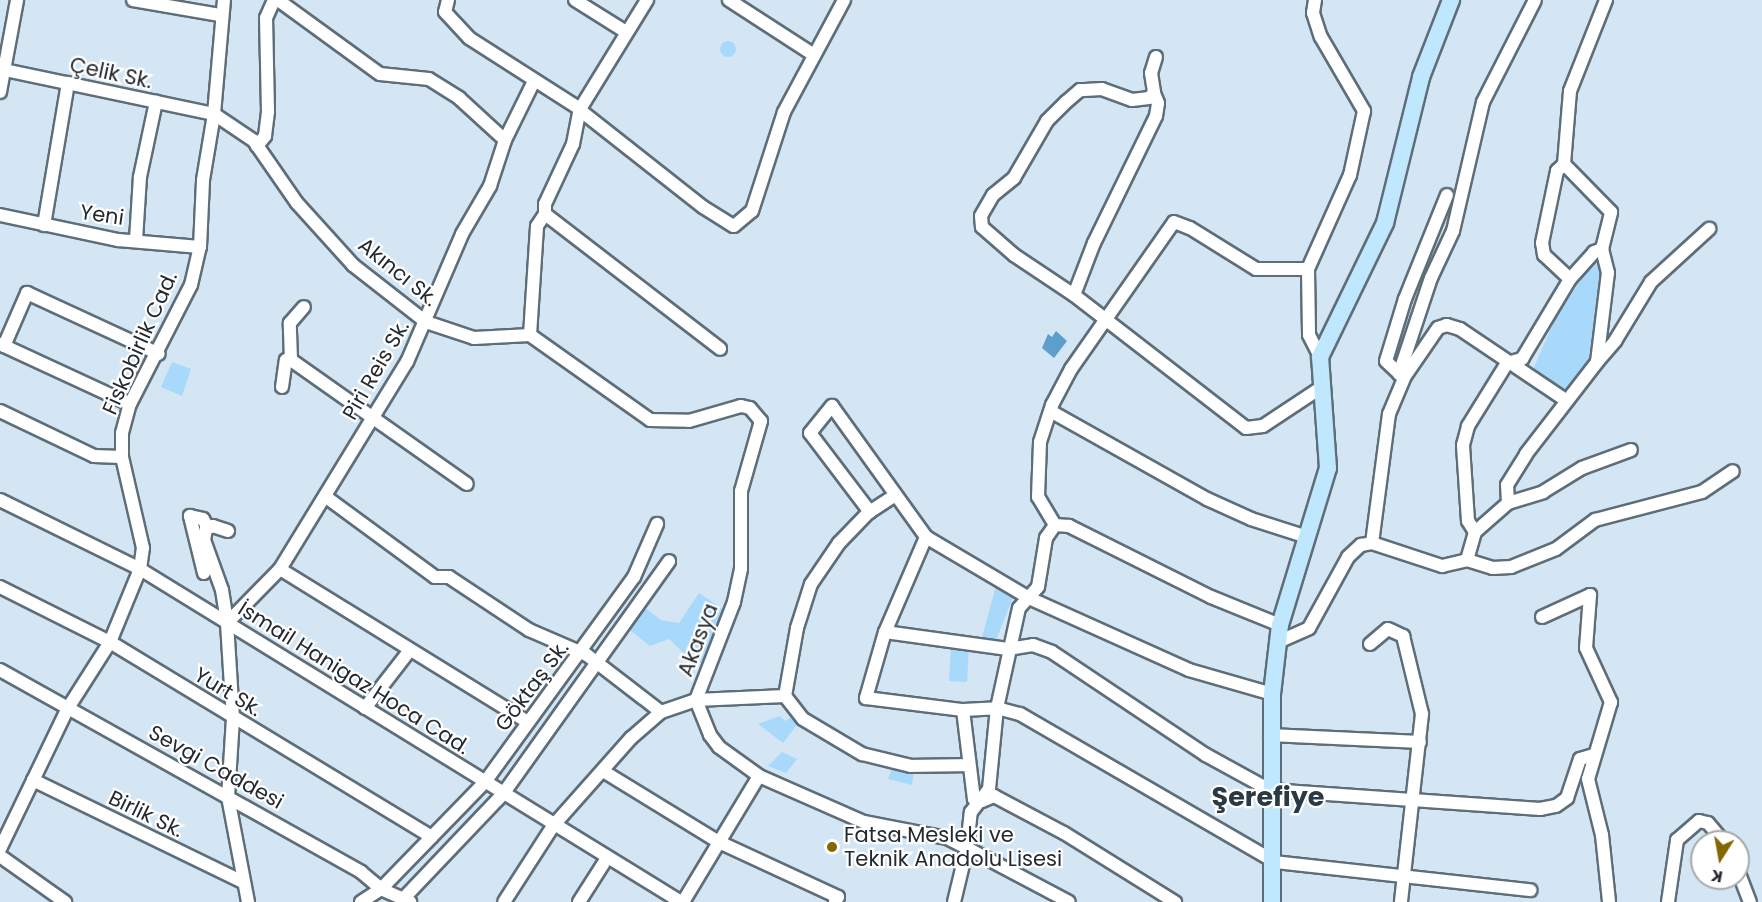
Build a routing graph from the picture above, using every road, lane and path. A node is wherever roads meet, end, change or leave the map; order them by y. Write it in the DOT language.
graph roads {
  1 [pos="17,0"];
  2 [pos="133,0"];
  3 [pos="224,0"];
  4 [pos="276,0"];
  5 [pos="448,0"];
  6 [pos="574,0"];
  7 [pos="647,0"];
  8 [pos="729,0"];
  9 [pos="844,0"];
  10 [pos="1315,0"];
  11 [pos="1451,0"];
  12 [pos="1535,0"];
  13 [pos="1606,0"];
  14 [pos="220,15"];
  15 [pos="626,32"];
  16 [pos="814,55"];
  17 [pos="1156,57"];
  18 [pos="3,70"];
  19 [pos="534,81"];
  20 [pos="68,84"];
  21 [pos="0,92"];
  22 [pos="1154,93"];
  23 [pos="156,102"];
  24 [pos="580,110"];
  25 [pos="214,114"];
  26 [pos="505,140"];
  27 [pos="257,146"];
  28 [pos="1564,164"];
  29 [pos="1447,195"];
  30 [pos="545,214"];
  31 [pos="0,215"];
  32 [pos="44,225"];
  33 [pos="1709,229"];
  34 [pos="136,240"];
  35 [pos="200,247"];
  36 [pos="1602,249"];
  37 [pos="1308,269"];
  38 [pos="1570,279"];
  39 [pos="1074,295"];
  40 [pos="304,307"];
  41 [pos="1107,321"];
  42 [pos="426,322"];
  43 [pos="530,335"];
  44 [pos="2,345"];
  45 [pos="720,349"];
  46 [pos="159,354"];
  47 [pos="1320,357"];
  48 [pos="291,360"];
  49 [pos="1597,362"];
  50 [pos="1507,363"];
  51 [pos="1401,376"];
  52 [pos="282,387"];
  53 [pos="1322,387"];
  54 [pos="1567,401"];
  55 [pos="130,404"];
  56 [pos="0,411"];
  57 [pos="1052,412"];
  58 [pos="371,418"];
  59 [pos="1631,450"];
  60 [pos="122,457"];
  61 [pos="1733,471"];
  62 [pos="467,484"];
  63 [pos="894,496"];
  64 [pos="326,497"];
  65 [pos="0,500"];
  66 [pos="1508,503"];
  67 [pos="870,512"];
  68 [pos="657,524"];
  69 [pos="1055,525"];
  70 [pos="208,528"];
  71 [pos="228,531"];
  72 [pos="1475,531"];
  73 [pos="926,537"];
  74 [pos="1307,537"];
  75 [pos="1372,543"];
  76 [pos="1467,560"];
  77 [pos="669,561"];
  78 [pos="140,569"];
  79 [pos="280,569"];
  80 [pos="204,573"];
  81 [pos="0,587"];
  82 [pos="1029,598"];
  83 [pos="1542,617"];
  84 [pos="227,622"];
  85 [pos="885,632"];
  86 [pos="1279,634"];
  87 [pos="110,642"];
  88 [pos="1370,644"];
  89 [pos="1008,649"];
  90 [pos="410,650"];
  91 [pos="581,654"];
  92 [pos="597,664"];
  93 [pos="0,670"];
  94 [pos="1272,694"];
  95 [pos="784,696"];
  96 [pos="696,700"];
  97 [pos="68,708"];
  98 [pos="365,708"];
  99 [pos="997,708"];
  100 [pos="963,710"];
  101 [pos="661,712"];
  102 [pos="233,718"];
  103 [pos="528,722"];
  104 [pos="1270,735"];
  105 [pos="1420,742"];
  106 [pos="1594,755"];
  107 [pos="969,765"];
  108 [pos="603,771"];
  109 [pos="759,776"];
  110 [pos="33,780"];
  111 [pos="485,782"];
  112 [pos="1270,790"];
  113 [pos="503,794"];
  114 [pos="228,796"];
  115 [pos="982,801"];
  116 [pos="1413,802"];
  117 [pos="553,826"];
  118 [pos="1714,830"];
  119 [pos="432,837"];
  120 [pos="719,842"];
  121 [pos="967,848"];
  122 [pos="0,849"];
  123 [pos="0,856"];
  124 [pos="607,858"];
  125 [pos="1275,862"];
  126 [pos="1404,878"];
  127 [pos="243,882"];
  128 [pos="381,889"];
  129 [pos="660,889"];
  130 [pos="1530,890"];
  131 [pos="407,900"];
  132 [pos="65,902"];
  133 [pos="248,902"];
  134 [pos="361,902"];
  135 [pos="504,902"];
  136 [pos="579,902"];
  137 [pos="654,902"];
  138 [pos="682,902"];
  139 [pos="835,902"];
  140 [pos="954,902"];
  141 [pos="1069,902"];
  142 [pos="1175,902"];
  143 [pos="1272,902"];
  144 [pos="1401,902"];
  145 [pos="1609,902"];
  146 [pos="1668,902"];
  1 -- 18 [label="street"];
  2 -- 14 [label="street"];
  3 -- 14 [label="street, Fiskobirlik Cad."];
  4 -- 26 [label="street"];
  4 -- 27 [label="street"];
  5 -- 19 [label="street"];
  6 -- 15 [label="street"];
  7 -- 15 [label="street"];
  8 -- 16 [label="street"];
  9 -- 16 [label="street"];
  10 -- 37 [label="street"];
  11 -- 47 [label="street"];
  12 -- 51 [label="street"];
  13 -- 28 [label="street"];
  14 -- 25 [label="street, Fiskobirlik Cad."];
  15 -- 24 [label="street"];
  16 -- 24 [label="street"];
  17 -- 22 [label="street"];
  18 -- 20 [label="street, Çelik Sk."];
  18 -- 21 [label="street"];
  19 -- 24 [label="street"];
  19 -- 26 [label="street, Piri Reis Sk."];
  20 -- 23 [label="street, Çelik Sk."];
  20 -- 32 [label="street"];
  22 -- 39 [label="street"];
  22 -- 39 [label="street"];
  23 -- 25 [label="street, Çelik Sk."];
  23 -- 34 [label="street"];
  24 -- 30 [label="street"];
  25 -- 27 [label="street, Akıncı Sk."];
  25 -- 35 [label="street, Fiskobirlik Cad."];
  26 -- 42 [label="street, Piri Reis Sk."];
  27 -- 42 [label="street, Akıncı Sk."];
  28 -- 36 [label="street"];
  28 -- 38 [label="street"];
  29 -- 51 [label="street"];
  30 -- 43 [label="street"];
  30 -- 45 [label="street"];
  31 -- 32 [label="street, Yeni"];
  32 -- 34 [label="street, Yeni"];
  33 -- 49 [label="street"];
  34 -- 35 [label="street, Yeni"];
  35 -- 46 [label="street, Fiskobirlik Cad."];
  36 -- 38 [label="street"];
  36 -- 49 [label="street"];
  37 -- 41 [label="street"];
  37 -- 47 [label="street"];
  38 -- 50 [label="street"];
  39 -- 41 [label="street"];
  40 -- 48 [label="street"];
  41 -- 53 [label="street"];
  41 -- 57 [label="street"];
  42 -- 43 [label="street, Akıncı Sk."];
  42 -- 58 [label="street, Piri Reis Sk."];
  43 -- 96 [label="street, Akasya"];
  44 -- 46 [label="street"];
  44 -- 55 [label="street"];
  46 -- 55 [label="street, Fiskobirlik Cad."];
  47 -- 53 [label="street"];
  48 -- 52 [label="street"];
  48 -- 58 [label="street"];
  49 -- 54 [label="street"];
  50 -- 51 [label="street"];
  50 -- 54 [label="street"];
  50 -- 72 [label="street"];
  51 -- 75 [label="street"];
  53 -- 74 [label="street"];
  54 -- 66 [label="street"];
  55 -- 60 [label="street, Fiskobirlik Cad."];
  56 -- 60 [label="street"];
  57 -- 69 [label="street"];
  57 -- 74 [label="street"];
  58 -- 62 [label="street"];
  58 -- 64 [label="street, Piri Reis Sk."];
  59 -- 66 [label="street"];
  60 -- 78 [label="street, Fiskobirlik Cad."];
  61 -- 76 [label="street"];
  63 -- 67 [label="street"];
  63 -- 67 [label="street"];
  63 -- 73 [label="street"];
  64 -- 79 [label="street, Piri Reis Sk."];
  64 -- 91 [label="street"];
  65 -- 78 [label="street, İsmail Hanigaz Hoca Cad."];
  66 -- 72 [label="street"];
  67 -- 95 [label="street"];
  68 -- 91 [label="street, Göktaş Sk."];
  69 -- 82 [label="street"];
  69 -- 86 [label="street"];
  70 -- 71 [label="street"];
  70 -- 80 [label="street"];
  70 -- 84 [label="street"];
  72 -- 76 [label="street"];
  73 -- 82 [label="street"];
  73 -- 85 [label="street"];
  74 -- 86 [label="street"];
  75 -- 76 [label="street"];
  75 -- 86 [label="street"];
  77 -- 92 [label="street, Göktaş Sk."];
  78 -- 84 [label="street, İsmail Hanigaz Hoca Cad."];
  78 -- 87 [label="street, Fiskobirlik Cad."];
  79 -- 84 [label="street, Piri Reis Sk."];
  79 -- 90 [label="street"];
  81 -- 87 [label="street, Yurt Sk."];
  82 -- 89 [label="street"];
  82 -- 94 [label="street"];
  83 -- 106 [label="street"];
  84 -- 98 [label="street, İsmail Hanigaz Hoca Cad."];
  84 -- 102 [label="street"];
  85 -- 89 [label="street"];
  85 -- 100 [label="street"];
  86 -- 94 [label="street"];
  87 -- 97 [label="street, Fiskobirlik Cad."];
  87 -- 102 [label="street, Yurt Sk."];
  88 -- 105 [label="street"];
  89 -- 99 [label="street"];
  89 -- 112 [label="street"];
  90 -- 98 [label="street"];
  90 -- 103 [label="street"];
  91 -- 92 [label="street"];
  91 -- 103 [label="street, Göktaş Sk."];
  92 -- 101 [label="street"];
  92 -- 113 [label="street, Göktaş Sk."];
  93 -- 97 [label="street, Sevgi Caddesi"];
  94 -- 104 [label="street"];
  95 -- 96 [label="street"];
  95 -- 107 [label="street"];
  96 -- 101 [label="street, Akasya"];
  96 -- 109 [label="street"];
  97 -- 110 [label="street, Fiskobirlik Cad."];
  97 -- 114 [label="street, Sevgi Caddesi"];
  98 -- 111 [label="street, İsmail Hanigaz Hoca Cad."];
  99 -- 100 [label="street"];
  99 -- 115 [label="street"];
  99 -- 125 [label="street"];
  100 -- 107 [label="street"];
  101 -- 108 [label="street, Akasya"];
  102 -- 114 [label="street"];
  102 -- 119 [label="street, Yurt Sk."];
  103 -- 111 [label="street, Göktaş Sk."];
  104 -- 105 [label="street"];
  104 -- 112 [label="street"];
  105 -- 116 [label="street"];
  106 -- 116 [label="street"];
  106 -- 145 [label="street"];
  107 -- 115 [label="street"];
  108 -- 117 [label="street, Akasya"];
  108 -- 120 [label="street"];
  109 -- 120 [label="street"];
  109 -- 121 [label="street"];
  110 -- 122 [label="street, Fiskobirlik Cad."];
  110 -- 127 [label="street, Birlik Sk."];
  111 -- 113 [label="street, İsmail Hanigaz Hoca Cad."];
  111 -- 119 [label="street, Göktaş Sk."];
  112 -- 116 [label="street"];
  112 -- 125 [label="street"];
  113 -- 117 [label="street, İsmail Hanigaz Hoca Cad."];
  113 -- 131 [label="street, Göktaş Sk."];
  114 -- 127 [label="street"];
  114 -- 128 [label="street, Sevgi Caddesi"];
  115 -- 121 [label="street"];
  115 -- 142 [label="street"];
  116 -- 126 [label="street"];
  117 -- 124 [label="street, İsmail Hanigaz Hoca Cad."];
  117 -- 135 [label="street, Akasya"];
  118 -- 146 [label="street"];
  119 -- 128 [label="street, Göktaş Sk."];
  120 -- 138 [label="street"];
  120 -- 139 [label="street"];
  121 -- 140 [label="street"];
  121 -- 141 [label="street"];
  123 -- 132 [label="street"];
  124 -- 129 [label="street, İsmail Hanigaz Hoca Cad."];
  124 -- 136 [label="street"];
  125 -- 126 [label="street"];
  125 -- 143 [label="street"];
  126 -- 130 [label="street"];
  126 -- 144 [label="street"];
  127 -- 133 [label="street"];
  128 -- 131 [label="street, Sevgi Caddesi"];
  128 -- 134 [label="street, Göktaş Sk."];
  129 -- 137 [label="street"];
  129 -- 138 [label="street, İsmail Hanigaz Hoca Cad."];
}
